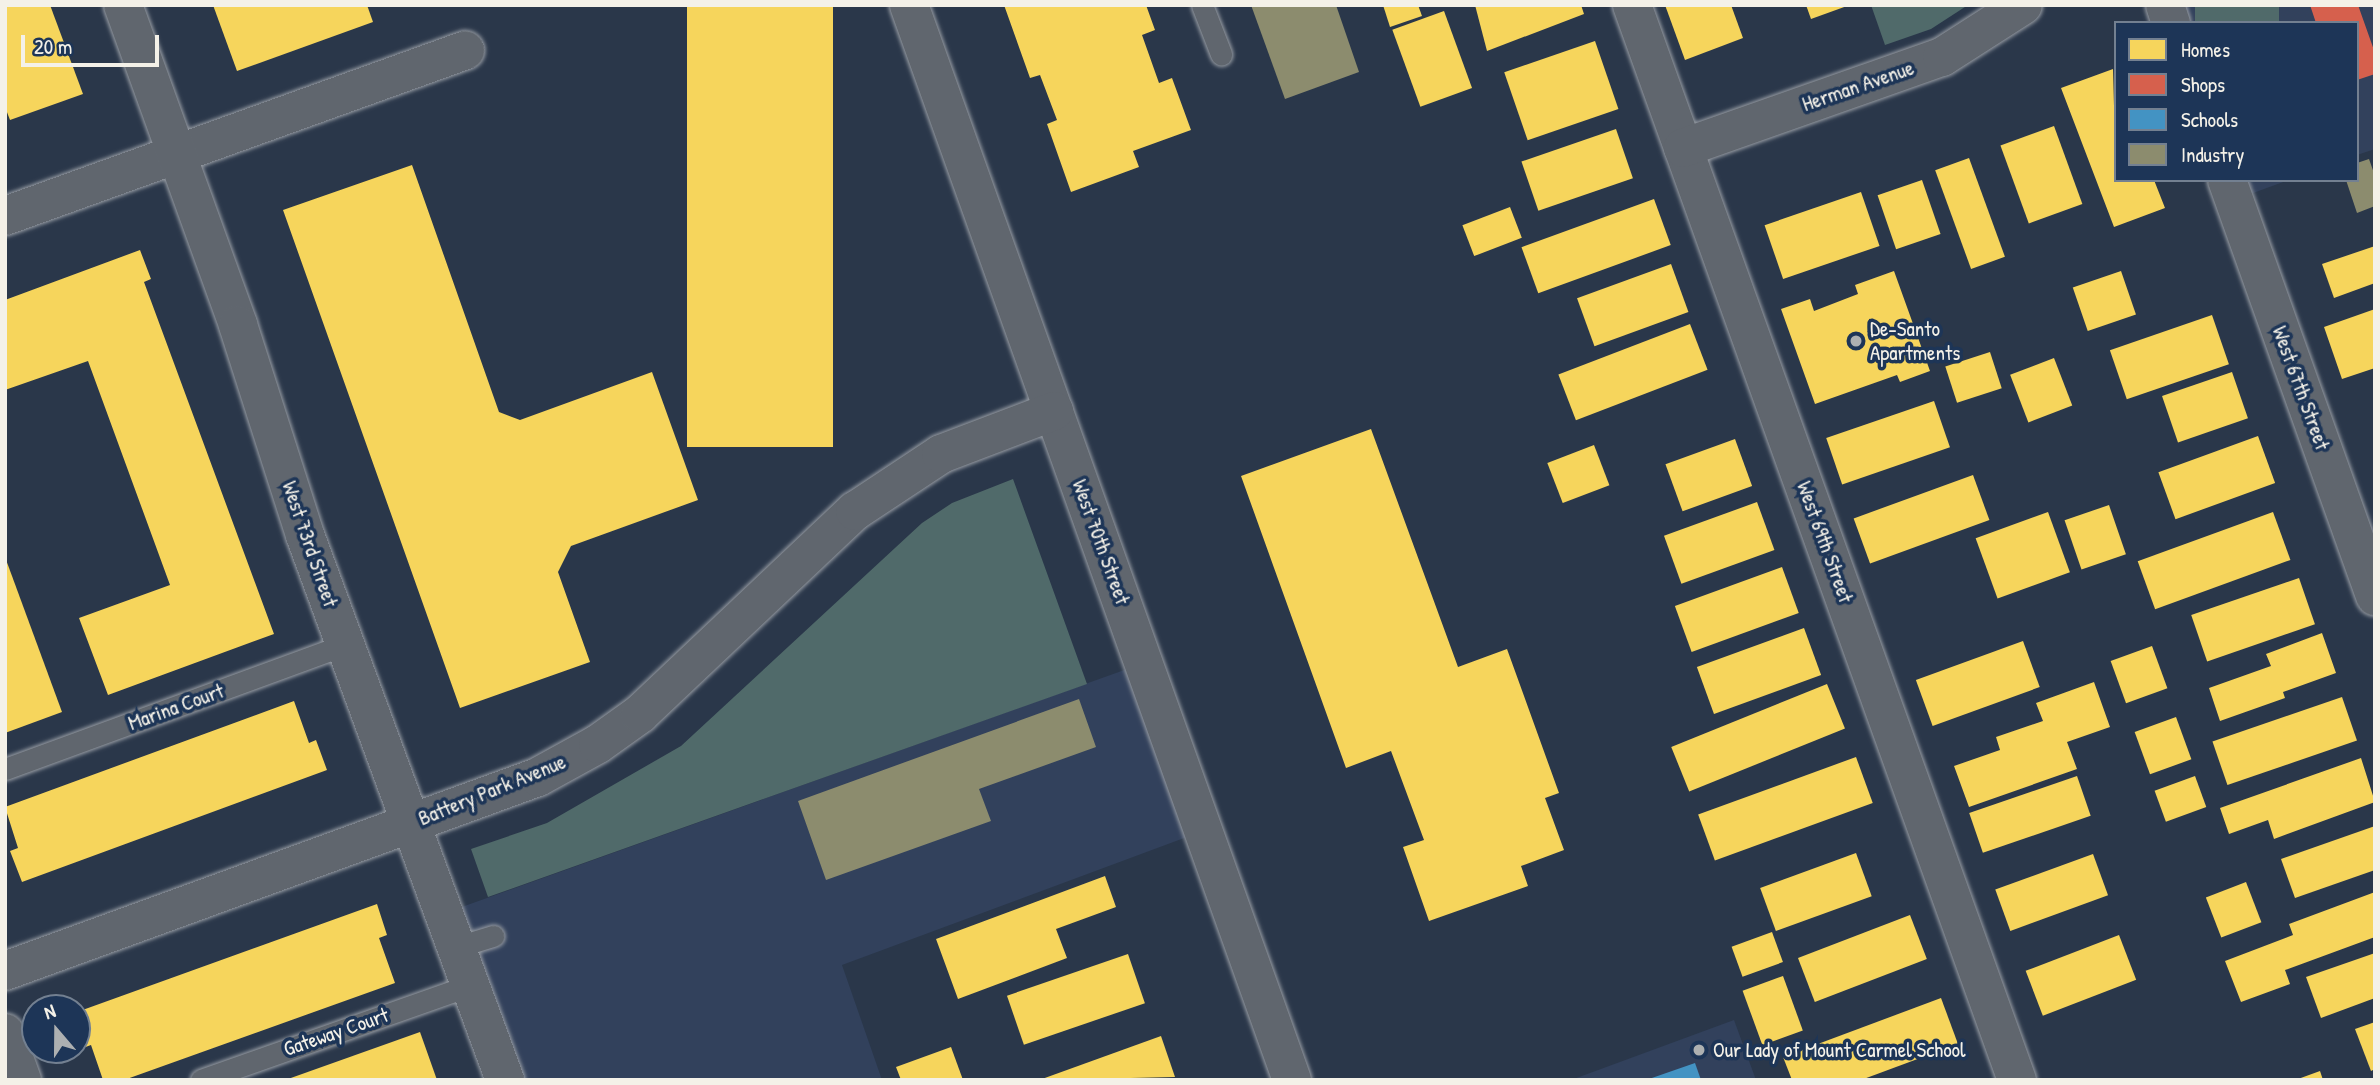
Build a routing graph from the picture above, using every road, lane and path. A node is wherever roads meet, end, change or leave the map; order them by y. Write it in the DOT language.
graph roads {
  1 [pos="123,5"];
  2 [pos="909,5"];
  3 [pos="1202,5"];
  4 [pos="1632,5"];
  5 [pos="2023,5"];
  6 [pos="465,50"];
  7 [pos="1221,54"];
  8 [pos="1683,148"];
  9 [pos="175,156"];
  10 [pos="2228,182"];
  11 [pos="5,216"];
  12 [pos="1054,411"];
  13 [pos="2375,596"];
  14 [pos="346,644"];
  15 [pos="5,769"];
  16 [pos="413,823"];
  17 [pos="5,971"];
  18 [pos="471,985"];
  19 [pos="5,1032"];
  20 [pos="22,1080"];
  21 [pos="201,1080"];
  22 [pos="505,1080"];
  23 [pos="1292,1080"];
  24 [pos="2017,1080"];
  1 -- 9 [label="street, West 73rd Street"];
  2 -- 12 [label="street, West 70th Street"];
  3 -- 7 [label="lane"];
  4 -- 8 [label="street, West 69th Street"];
  5 -- 8 [label="street, Herman Avenue"];
  6 -- 9 [label="street"];
  8 -- 24 [label="street, West 69th Street"];
  9 -- 11 [label="street"];
  9 -- 14 [label="street, West 73rd Street"];
  10 -- 13 [label="street, West 67th Street"];
  12 -- 16 [label="street, Battery Park Avenue"];
  12 -- 23 [label="street, West 70th Street"];
  14 -- 15 [label="lane, Marina Court"];
  14 -- 16 [label="street, West 73rd Street"];
  16 -- 17 [label="street, Battery Park Avenue"];
  16 -- 18 [label="street, West 73rd Street"];
  18 -- 21 [label="lane, Gateway Court"];
  18 -- 22 [label="street, West 73rd Street"];
  19 -- 20 [label="street"];
}
